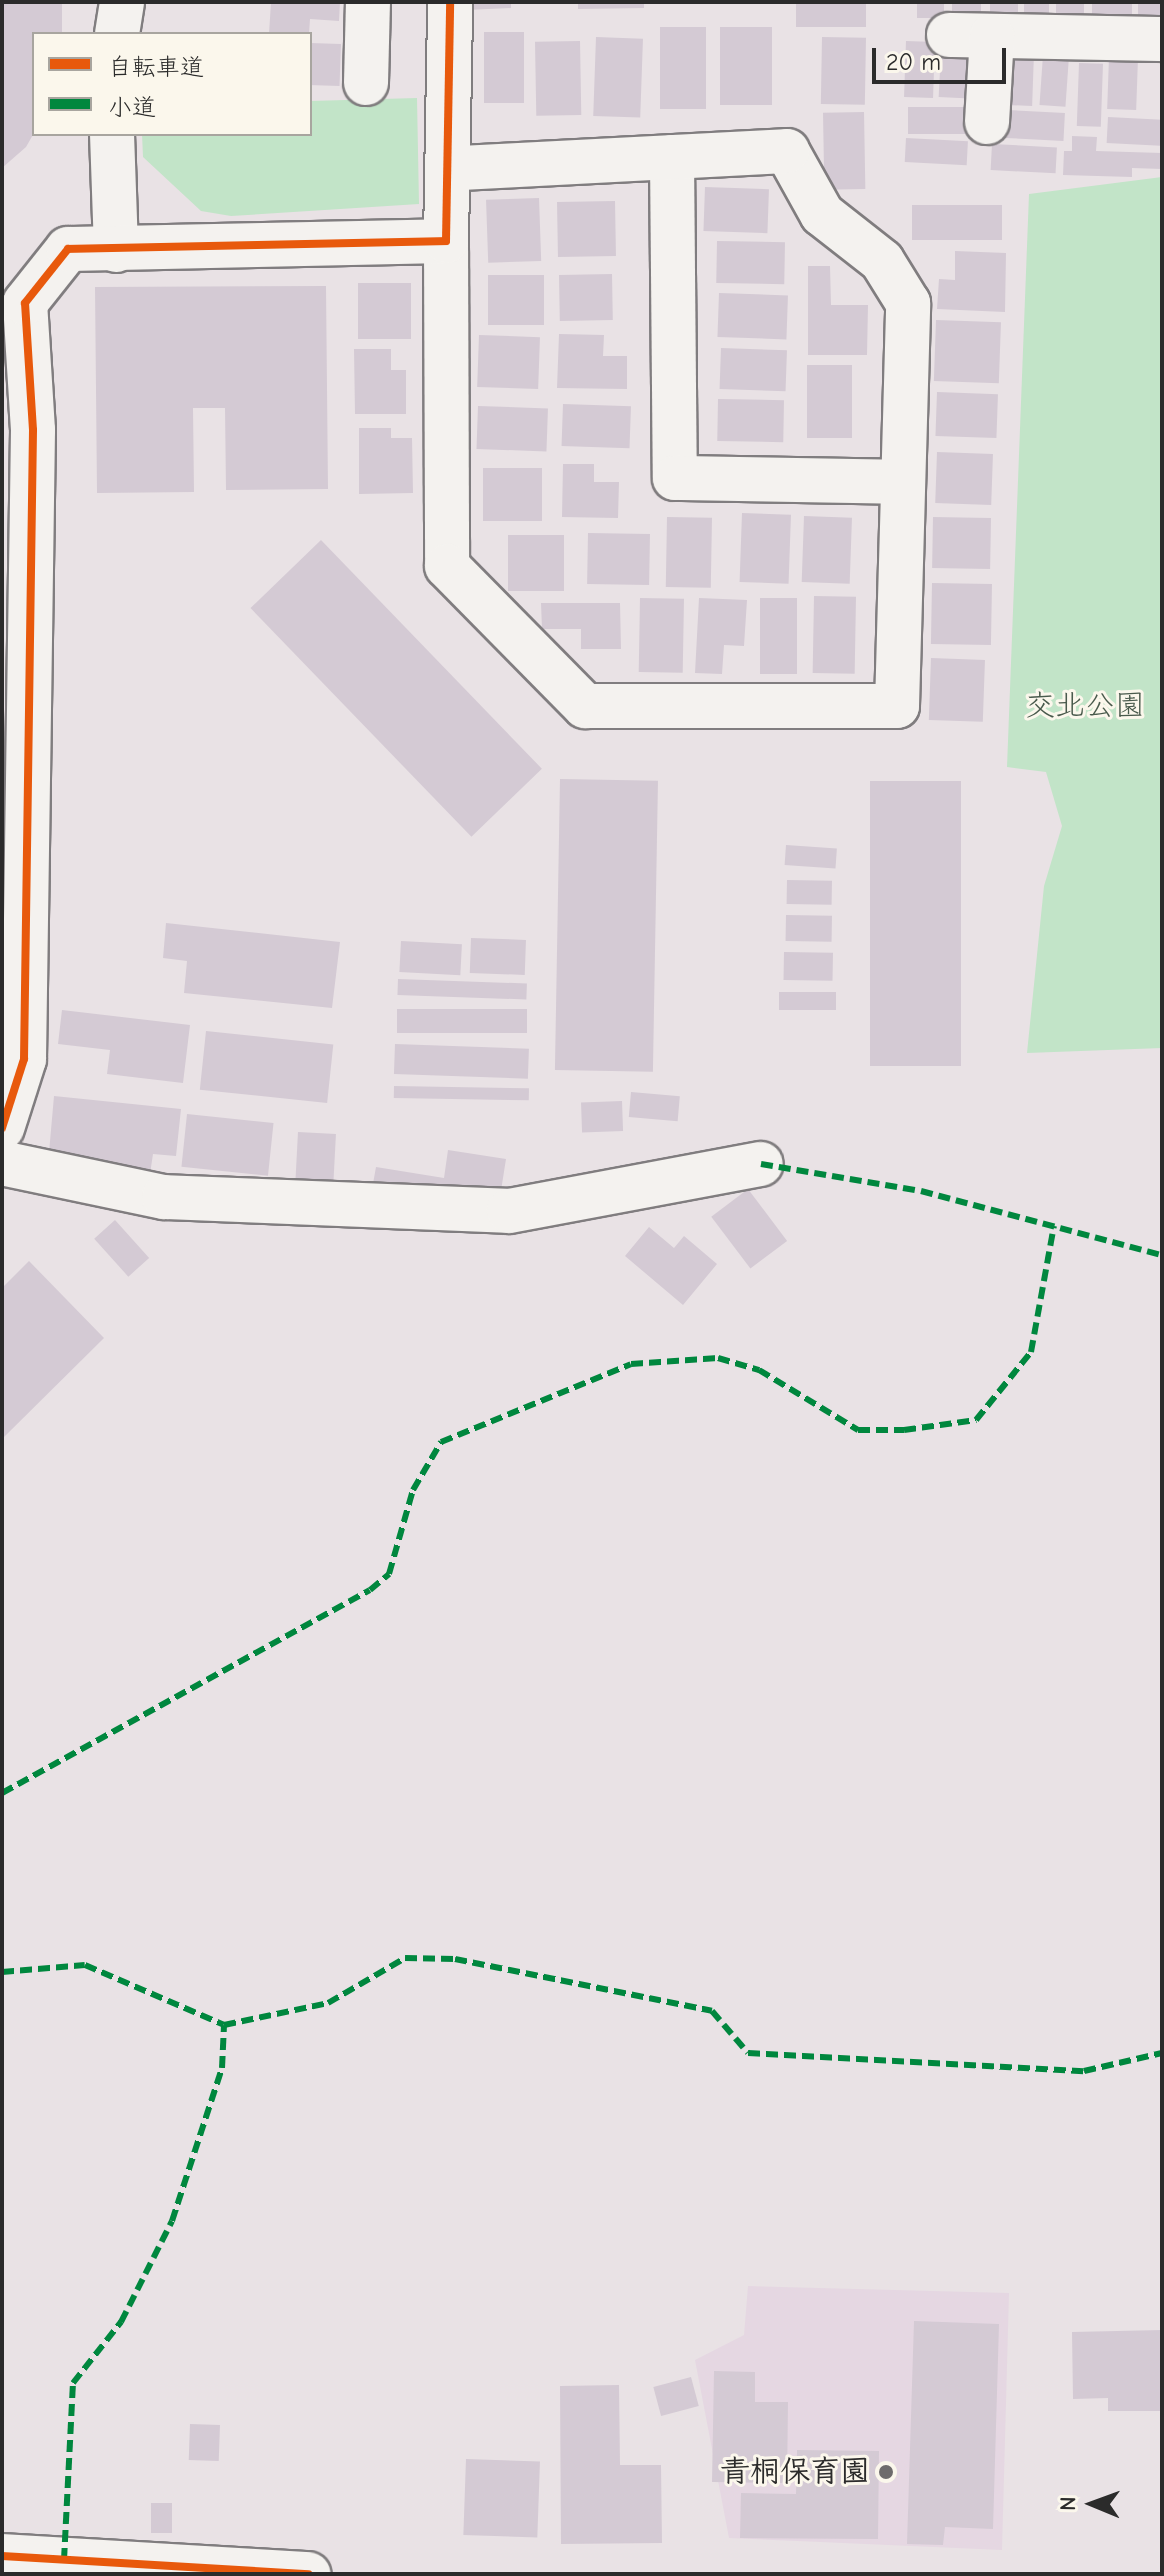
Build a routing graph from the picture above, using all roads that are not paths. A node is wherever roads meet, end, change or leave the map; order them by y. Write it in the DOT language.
graph roads {
  1 [pos="122,2"];
  2 [pos="368,2"];
  3 [pos="450,2"];
  4 [pos="117,32"];
  5 [pos="949,35"];
  6 [pos="992,36"];
  7 [pos="1162,39"];
  8 [pos="366,83"];
  9 [pos="987,122"];
  10 [pos="112,136"];
  11 [pos="672,157"];
  12 [pos="449,169"];
  13 [pos="446,241"];
  14 [pos="116,250"];
  15 [pos="903,482"];
  16 [pos="2,1128"];
  17 [pos="2,1163"];
  18 [pos="761,1164"];
  19 [pos="2,2556"];
  20 [pos="308,2574"];
  1 -- 4 [label="street"];
  2 -- 8 [label="street"];
  3 -- 12 [label="street"];
  5 -- 6 [label="street"];
  6 -- 7 [label="street"];
  6 -- 9 [label="street"];
  10 -- 14 [label="street"];
  11 -- 12 [label="street"];
  11 -- 15 [label="street"];
  11 -- 15 [label="street"];
  12 -- 13 [label="street"];
  13 -- 14 [label="street"];
  13 -- 15 [label="street"];
  14 -- 16 [label="street"];
  17 -- 18 [label="street"];
  19 -- 20 [label="street"];
}
